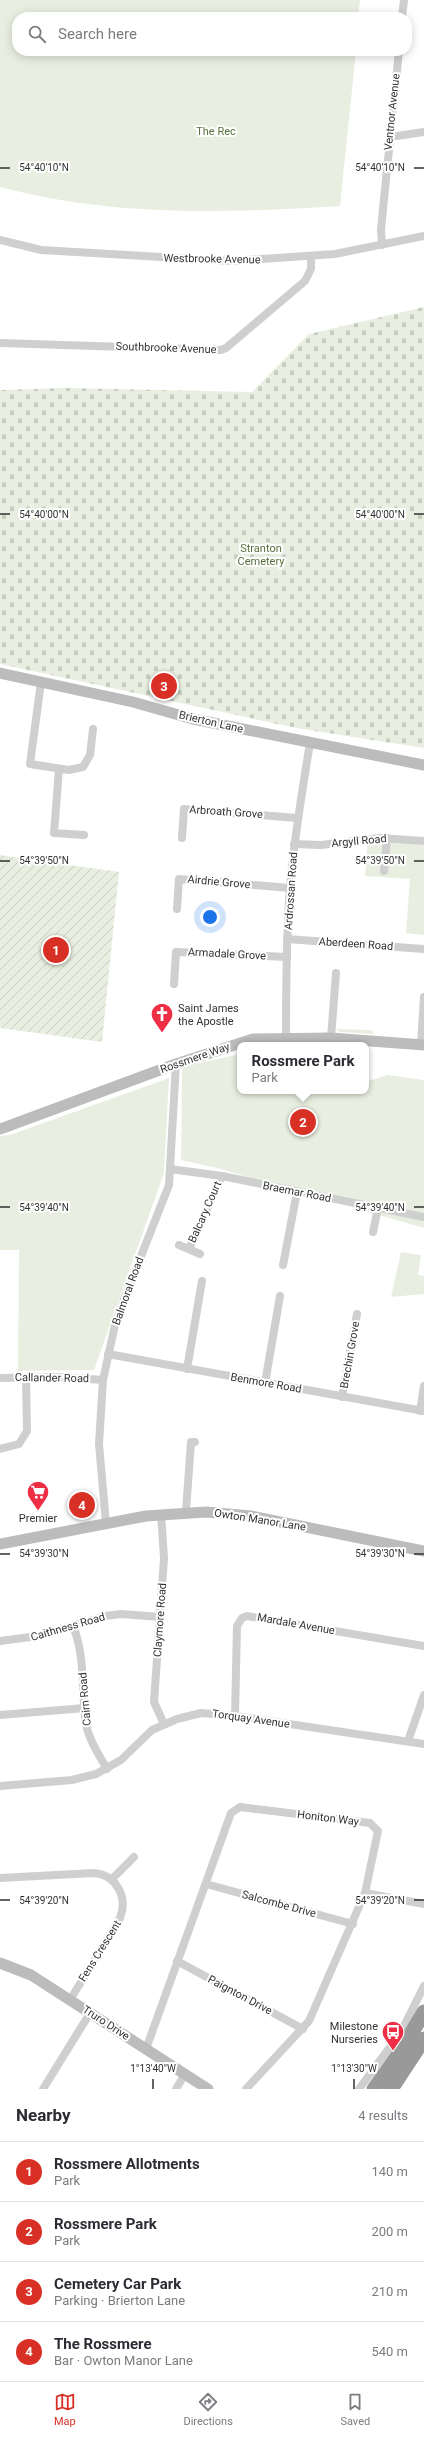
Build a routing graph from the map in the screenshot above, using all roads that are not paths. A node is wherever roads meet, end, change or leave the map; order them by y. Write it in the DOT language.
graph roads {
  1 [pos="404,0"];
  2 [pos="403,12"];
  3 [pos="398,56"];
  4 [pos="424,132"];
  5 [pos="390,137"];
  6 [pos="424,236"];
  7 [pos="0,240"];
  8 [pos="382,245"];
  9 [pos="311,257"];
  10 [pos="0,343"];
  11 [pos="0,673"];
  12 [pos="41,682"];
  13 [pos="93,729"];
  14 [pos="310,743"];
  15 [pos="424,765"];
  16 [pos="59,769"];
  17 [pos="297,818"];
  18 [pos="84,835"];
  19 [pos="182,838"];
  20 [pos="387,838"];
  21 [pos="424,841"];
  22 [pos="294,844"];
  23 [pos="384,871"];
  24 [pos="290,888"];
  25 [pos="177,909"];
  26 [pos="287,939"];
  27 [pos="424,949"];
  28 [pos="287,957"];
  29 [pos="336,973"];
  30 [pos="174,984"];
  31 [pos="424,996"];
  32 [pos="331,1038"];
  33 [pos="286,1039"];
  34 [pos="244,1042"];
  35 [pos="237,1044"];
  36 [pos="422,1044"];
  37 [pos="176,1064"];
  38 [pos="0,1129"];
  39 [pos="170,1169"];
  40 [pos="222,1176"];
  41 [pos="297,1192"];
  42 [pos="378,1208"];
  43 [pos="424,1217"];
  44 [pos="373,1232"];
  45 [pos="179,1244"];
  46 [pos="189,1249"];
  47 [pos="200,1254"];
  48 [pos="283,1266"];
  49 [pos="202,1281"];
  50 [pos="280,1296"];
  51 [pos="357,1314"];
  52 [pos="108,1354"];
  53 [pos="187,1369"];
  54 [pos="26,1377"];
  55 [pos="0,1378"];
  56 [pos="103,1380"];
  57 [pos="265,1383"];
  58 [pos="424,1386"];
  59 [pos="342,1397"];
  60 [pos="422,1411"];
  61 [pos="195,1442"];
  62 [pos="0,1449"];
  63 [pos="186,1511"];
  64 [pos="161,1514"];
  65 [pos="106,1523"];
  66 [pos="0,1544"];
  67 [pos="424,1551"];
  68 [pos="160,1617"];
  69 [pos="73,1626"];
  70 [pos="0,1641"];
  71 [pos="424,1646"];
  72 [pos="424,1695"];
  73 [pos="85,1708"];
  74 [pos="0,1715"];
  75 [pos="235,1716"];
  76 [pos="164,1724"];
  77 [pos="408,1741"];
  78 [pos="424,1744"];
  79 [pos="107,1769"];
  80 [pos="0,1786"];
  81 [pos="134,1857"];
  82 [pos="0,1878"];
  83 [pos="112,1879"];
  84 [pos="206,1884"];
  85 [pos="365,1893"];
  86 [pos="424,1904"];
  87 [pos="353,1924"];
  88 [pos="177,1961"];
  89 [pos="0,1963"];
  90 [pos="424,1986"];
  91 [pos="70,2000"];
  92 [pos="424,2012"];
  93 [pos="90,2013"];
  94 [pos="303,2029"];
  95 [pos="424,2039"];
  96 [pos="146,2049"];
  97 [pos="185,2074"];
  98 [pos="43,2089"];
  99 [pos="176,2089"];
  100 [pos="208,2089"];
  101 [pos="246,2089"];
  102 [pos="359,2089"];
  103 [pos="374,2089"];
  104 [pos="391,2089"];
  1 -- 2 [label="street"];
  3 -- 5 [label="street, Ventnor Avenue"];
  4 -- 5 [label="street"];
  5 -- 8 [label="street, Ventnor Avenue"];
  6 -- 8 [label="street, Westbrooke Avenue"];
  7 -- 9 [label="street, Westbrooke Avenue"];
  8 -- 9 [label="street, Westbrooke Avenue"];
  9 -- 10 [label="street, Southbrooke Avenue"];
  11 -- 12 [label="street, Brierton Lane"];
  12 -- 14 [label="street, Brierton Lane"];
  12 -- 16 [label="street"];
  13 -- 16 [label="street"];
  14 -- 15 [label="street, Brierton Lane"];
  14 -- 17 [label="street, Ardrossan Road"];
  16 -- 18 [label="street"];
  17 -- 19 [label="street, Arbroath Grove"];
  17 -- 22 [label="street, Ardrossan Road"];
  20 -- 21 [label="street, Argyll Road"];
  20 -- 22 [label="street, Argyll Road"];
  20 -- 23 [label="street"];
  22 -- 24 [label="street, Ardrossan Road"];
  24 -- 25 [label="street, Airdrie Grove"];
  24 -- 26 [label="street, Ardrossan Road"];
  26 -- 27 [label="street, Aberdeen Road"];
  26 -- 28 [label="street, Ardrossan Road"];
  28 -- 30 [label="street, Armadale Grove"];
  28 -- 33 [label="street, Ardrossan Road"];
  29 -- 32 [label="street"];
  31 -- 36 [label="street"];
  32 -- 33 [label="street, Rossmere Way"];
  32 -- 36 [label="street, Rossmere Way"];
  33 -- 34 [label="street, Rossmere Way"];
  35 -- 37 [label="street, Rossmere Way"];
  37 -- 38 [label="street, Rossmere Way"];
  37 -- 39 [label="street, Balmoral Road"];
  39 -- 40 [label="street, Braemar Road"];
  39 -- 52 [label="street, Balmoral Road"];
  40 -- 41 [label="street, Braemar Road"];
  40 -- 46 [label="street, Balcary Court"];
  41 -- 42 [label="street, Braemar Road"];
  41 -- 48 [label="street"];
  42 -- 43 [label="street, Braemar Road"];
  42 -- 44 [label="street"];
  45 -- 46 [label="street, Balcary Court"];
  46 -- 47 [label="street, Balcary Court"];
  49 -- 53 [label="street"];
  50 -- 57 [label="street"];
  51 -- 59 [label="street, Brechin Grove"];
  52 -- 53 [label="street, Benmore Road"];
  52 -- 56 [label="street, Balmoral Road"];
  53 -- 57 [label="street, Benmore Road"];
  54 -- 55 [label="street, Callander Road"];
  54 -- 56 [label="street, Callander Road"];
  54 -- 62 [label="street"];
  56 -- 65 [label="street, Balmoral Road"];
  57 -- 59 [label="street, Benmore Road"];
  58 -- 60 [label="street"];
  59 -- 60 [label="street, Benmore Road"];
  61 -- 63 [label="street"];
  63 -- 64 [label="street, Owton Manor Lane"];
  63 -- 67 [label="street, Owton Manor Lane"];
  64 -- 65 [label="street, Owton Manor Lane"];
  64 -- 68 [label="street, Claymore Road"];
  65 -- 66 [label="street, Owton Manor Lane"];
  68 -- 69 [label="street, Caithness Road"];
  68 -- 76 [label="street, Claymore Road"];
  69 -- 70 [label="street, Caithness Road"];
  69 -- 73 [label="street, Cairn Road"];
  71 -- 75 [label="street, Mardale Avenue"];
  72 -- 77 [label="street"];
  73 -- 74 [label="street"];
  73 -- 79 [label="street, Cairn Road"];
  75 -- 76 [label="street, Torquay Avenue"];
  75 -- 77 [label="street, Torquay Avenue"];
  76 -- 79 [label="street, Torquay Avenue"];
  77 -- 78 [label="street, Torquay Avenue"];
  79 -- 80 [label="street, Torquay Avenue"];
  81 -- 83 [label="street"];
  82 -- 83 [label="street"];
  83 -- 91 [label="street, Fens Crescent"];
  84 -- 85 [label="street, Honiton Way"];
  84 -- 87 [label="street, Salcombe Drive"];
  84 -- 88 [label="street, Honiton Way"];
  85 -- 86 [label="street"];
  85 -- 87 [label="street, Honiton Way"];
  87 -- 94 [label="street, Honiton Way"];
  88 -- 94 [label="street, Paignton Drive"];
  88 -- 96 [label="street, Honiton Way"];
  89 -- 91 [label="street, Truro Drive"];
  90 -- 102 [label="street"];
  91 -- 93 [label="street, Truro Drive"];
  92 -- 103 [label="highway"];
  93 -- 96 [label="street, Truro Drive"];
  93 -- 98 [label="street"];
  94 -- 101 [label="street, Honiton Way"];
  95 -- 104 [label="highway"];
  96 -- 97 [label="street, Truro Drive"];
  97 -- 99 [label="street"];
  97 -- 100 [label="street, Truro Drive"];
}
